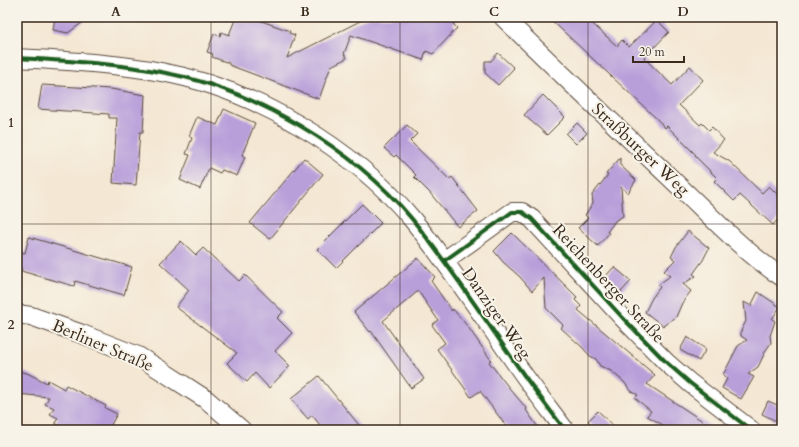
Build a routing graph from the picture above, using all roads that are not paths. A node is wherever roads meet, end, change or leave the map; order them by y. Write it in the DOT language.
graph roads {
  1 [pos="503,17"];
  2 [pos="17,58"];
  3 [pos="444,261"];
  4 [pos="782,277"];
  5 [pos="17,314"];
  6 [pos="242,430"];
  7 [pos="565,430"];
  8 [pos="750,430"];
  1 -- 4 [label="street, Straßburger Weg"];
  2 -- 3 [label="street, Danziger Weg"];
  3 -- 7 [label="street, Danziger Weg"];
  3 -- 8 [label="street, Reichenberger Straße"];
  5 -- 6 [label="street, Berliner Straße"];
}
